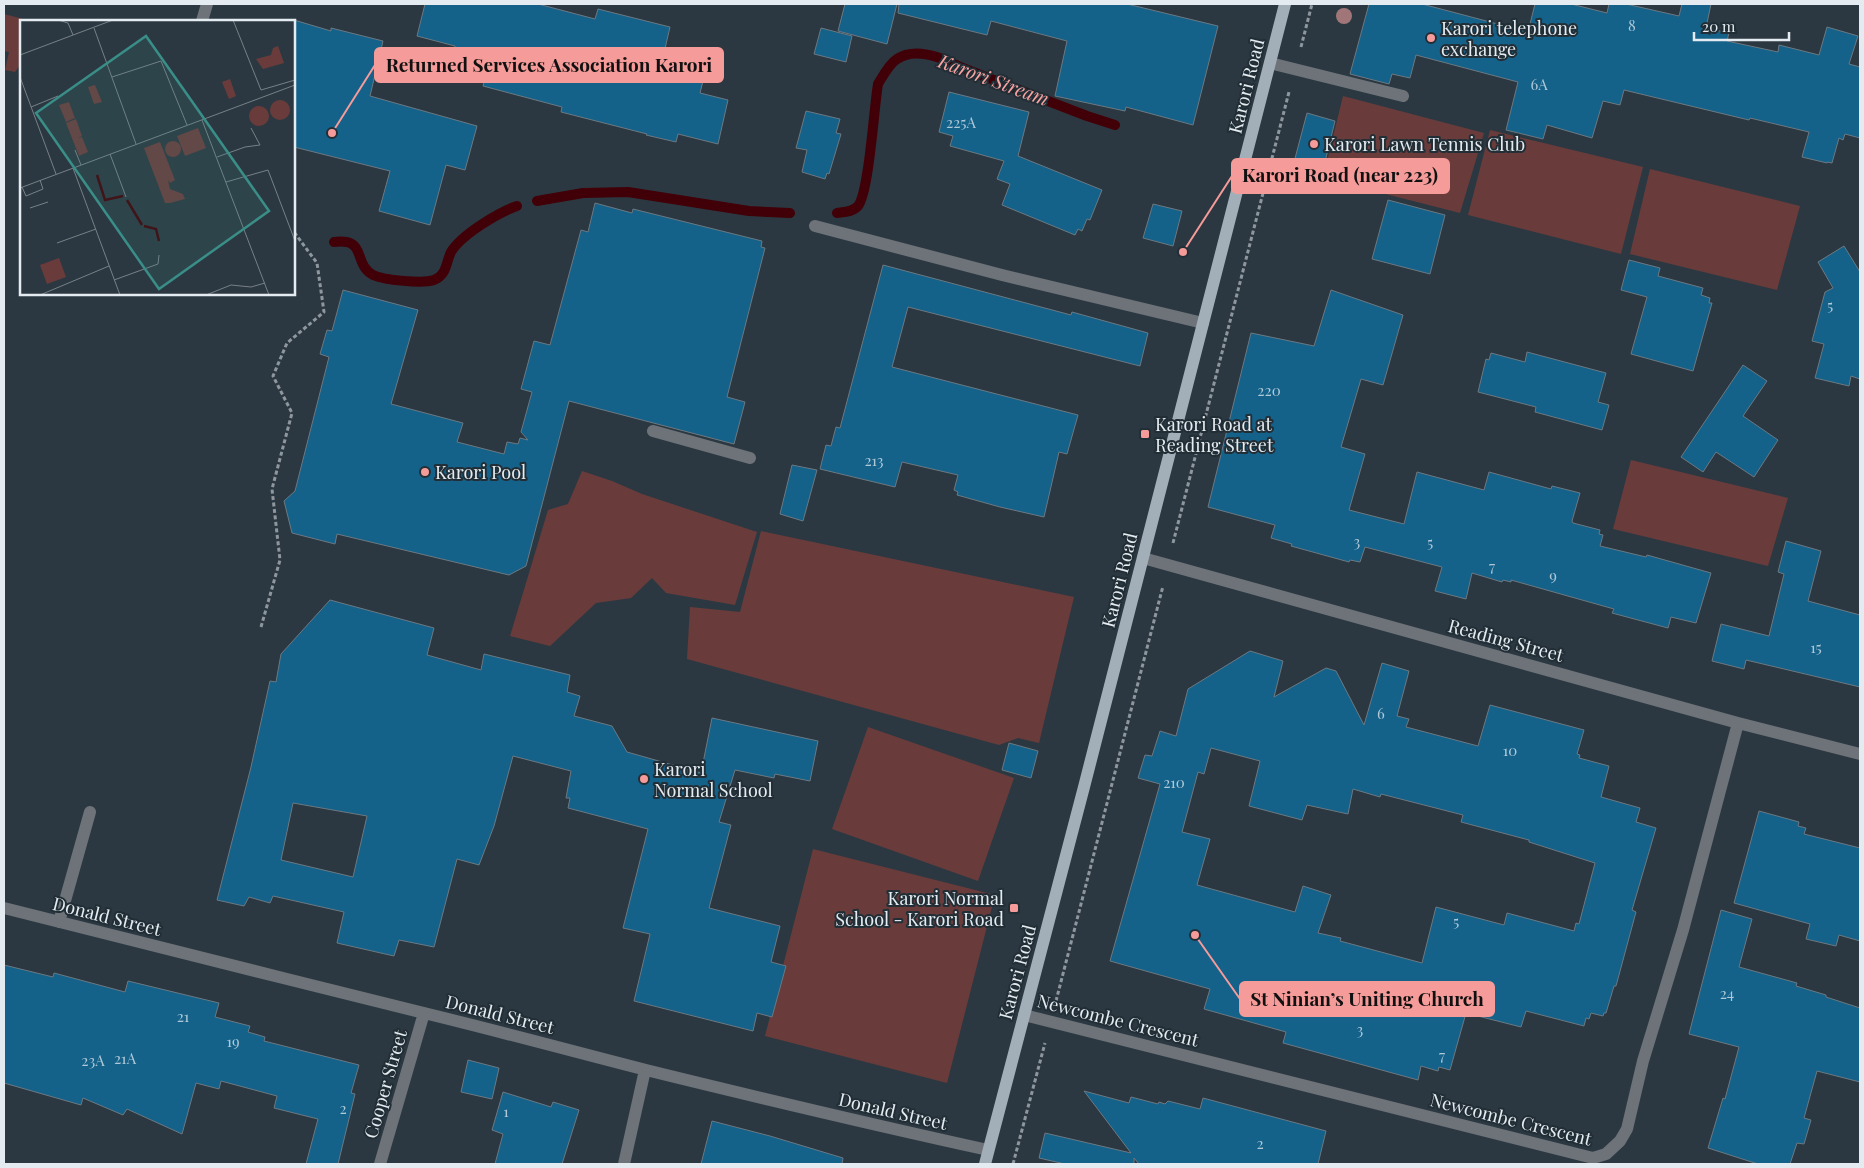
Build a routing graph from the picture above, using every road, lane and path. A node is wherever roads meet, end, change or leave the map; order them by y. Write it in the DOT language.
graph roads {
  1 [pos="207,4"];
  2 [pos="1285,4"];
  3 [pos="202,20"];
  4 [pos="1270,64"];
  5 [pos="1403,96"];
  6 [pos="815,226"];
  7 [pos="295,233"];
  8 [pos="1203,323"];
  9 [pos="653,431"];
  10 [pos="750,458"];
  11 [pos="1142,558"];
  12 [pos="261,627"];
  13 [pos="1738,723"];
  14 [pos="1860,754"];
  15 [pos="90,812"];
  16 [pos="4,908"];
  17 [pos="59,922"];
  18 [pos="424,1013"];
  19 [pos="1024,1014"];
  20 [pos="645,1070"];
  21 [pos="988,1150"];
  22 [pos="1609,1159"];
  23 [pos="380,1164"];
  24 [pos="624,1164"];
  25 [pos="984,1164"];
  1 -- 3 [label="street"];
  2 -- 4 [label="main road, Karori Road"];
  4 -- 5 [label="street"];
  4 -- 8 [label="main road, Karori Road"];
  6 -- 8 [label="street"];
  7 -- 12 [label="path"];
  8 -- 11 [label="main road, Karori Road"];
  9 -- 10 [label="street"];
  11 -- 13 [label="street, Reading Street"];
  11 -- 19 [label="main road, Karori Road"];
  13 -- 14 [label="street, Reading Street"];
  13 -- 22 [label="street, Newcombe Crescent"];
  15 -- 17 [label="street"];
  16 -- 17 [label="street, Donald Street"];
  17 -- 18 [label="street, Donald Street"];
  18 -- 20 [label="street, Donald Street"];
  18 -- 23 [label="street, Cooper Street"];
  19 -- 21 [label="main road, Karori Road"];
  19 -- 22 [label="street, Newcombe Crescent"];
  20 -- 21 [label="street, Donald Street"];
  20 -- 24 [label="street"];
  21 -- 25 [label="main road, Karori Road"];
}
